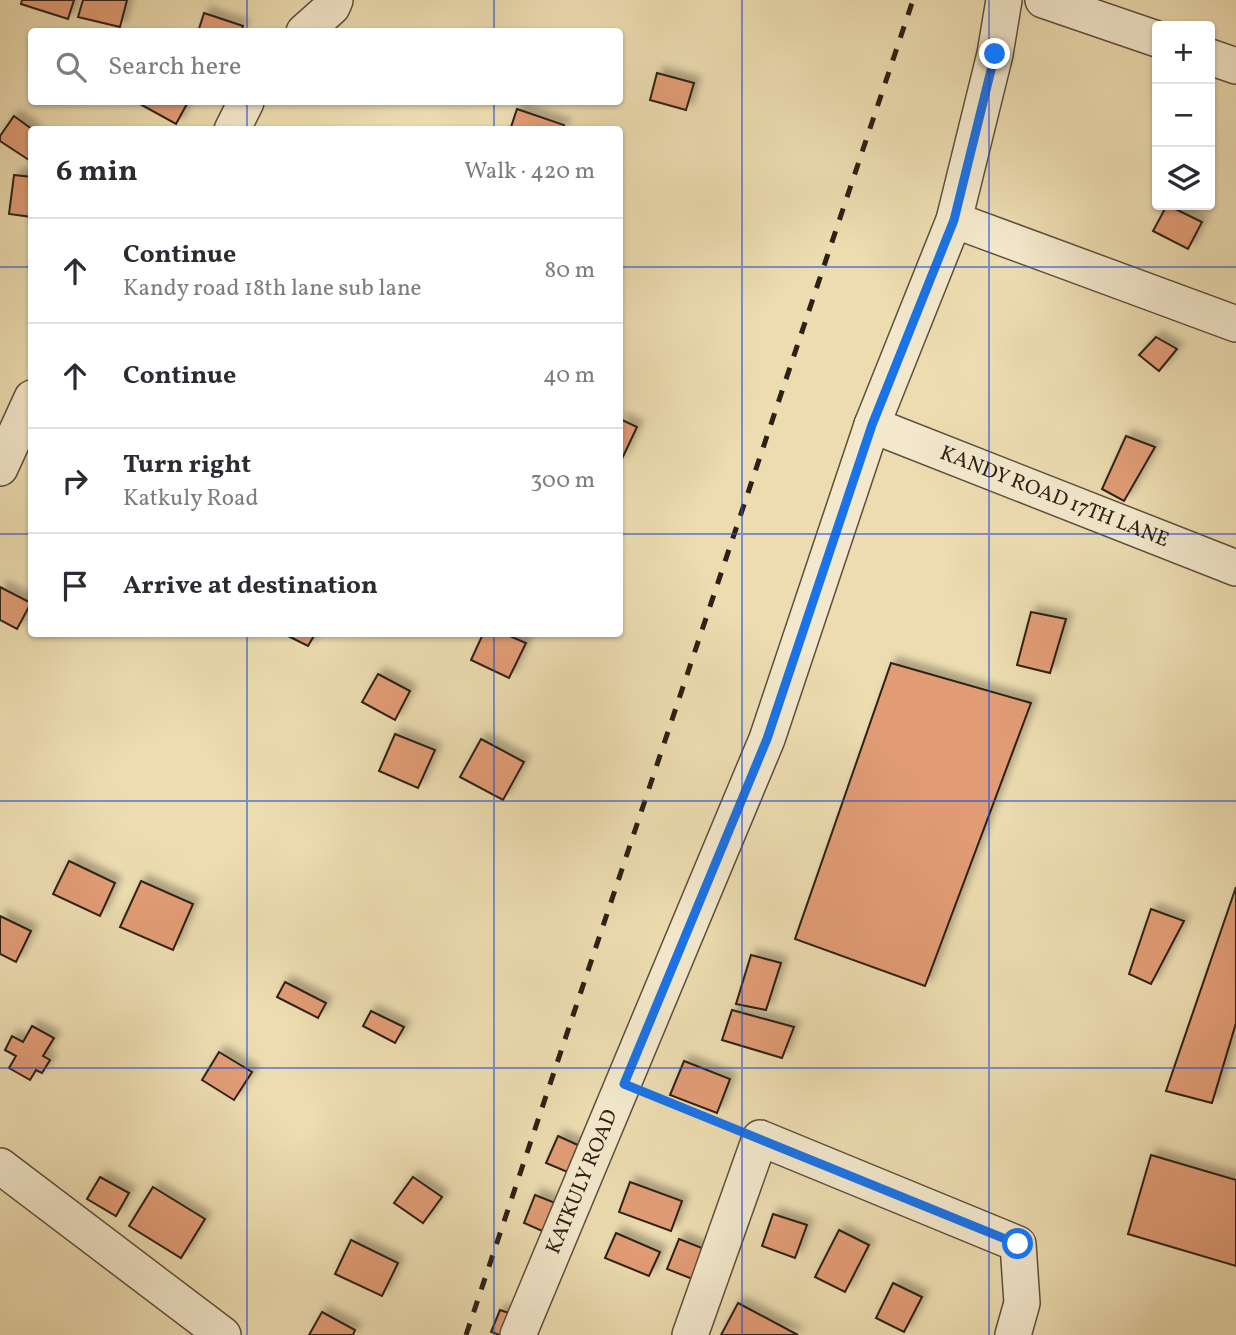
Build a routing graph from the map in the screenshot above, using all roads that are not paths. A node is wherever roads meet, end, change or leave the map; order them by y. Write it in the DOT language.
graph roads {
  1 [pos="335,0"];
  2 [pos="1004,0"];
  3 [pos="1043,0"];
  4 [pos="308,28"];
  5 [pos="1152,37"];
  6 [pos="1215,59"];
  7 [pos="1236,66"];
  8 [pos="244,105"];
  9 [pos="234,126"];
  10 [pos="954,220"];
  11 [pos="1236,324"];
  12 [pos="28,407"];
  13 [pos="872,425"];
  14 [pos="0,468"];
  15 [pos="1236,568"];
  16 [pos="0,1166"];
  17 [pos="223,1335"];
  18 [pos="518,1335"];
  19 [pos="690,1335"];
  20 [pos="1013,1335"];
  1 -- 4 [label="street"];
  2 -- 10 [label="street, KATKULY ROAD"];
  3 -- 5 [label="street"];
  6 -- 7 [label="street"];
  8 -- 9 [label="street"];
  10 -- 11 [label="street"];
  10 -- 13 [label="street, KATKULY ROAD"];
  12 -- 14 [label="street"];
  13 -- 15 [label="street, KANDY ROAD 17TH LANE"];
  13 -- 18 [label="street, KATKULY ROAD"];
  16 -- 17 [label="street"];
  19 -- 20 [label="street"];
}
